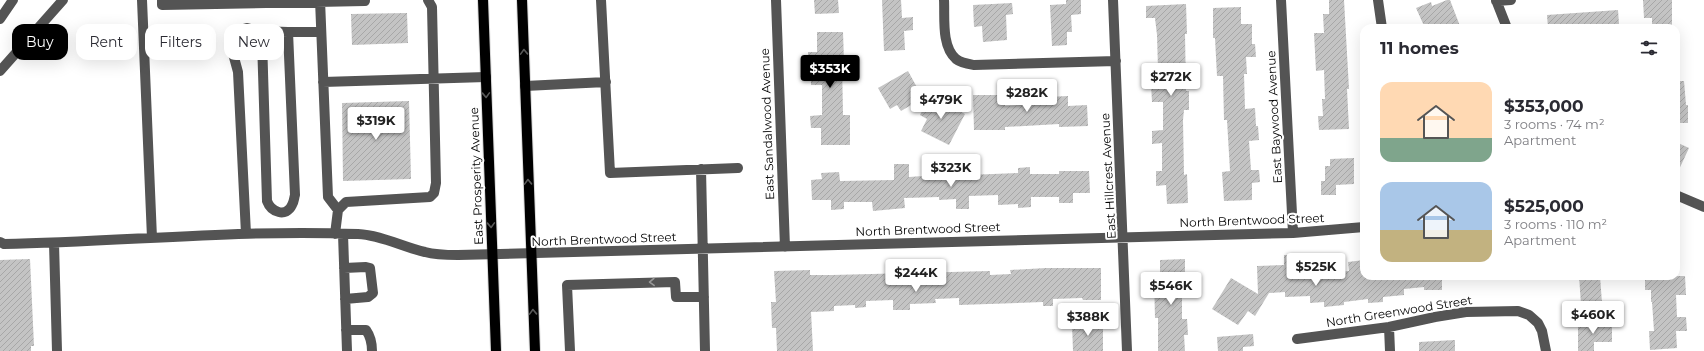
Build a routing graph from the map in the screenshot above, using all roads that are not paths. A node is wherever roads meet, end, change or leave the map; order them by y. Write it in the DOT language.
graph roads {
  1 [pos="13,0"];
  2 [pos="62,0"];
  3 [pos="142,0"];
  4 [pos="162,0"];
  5 [pos="483,0"];
  6 [pos="522,0"];
  7 [pos="602,0"];
  8 [pos="776,0"];
  9 [pos="944,0"];
  10 [pos="1113,0"];
  11 [pos="1281,0"];
  12 [pos="1378,0"];
  13 [pos="1511,0"];
  14 [pos="320,1"];
  15 [pos="365,1"];
  16 [pos="1496,1"];
  17 [pos="430,3"];
  18 [pos="0,19"];
  19 [pos="1381,24"];
  20 [pos="1505,24"];
  21 [pos="284,32"];
  22 [pos="288,32"];
  23 [pos="321,32"];
  24 [pos="235,60"];
  25 [pos="263,60"];
  26 [pos="1116,61"];
  27 [pos="0,71"];
  28 [pos="486,77"];
  29 [pos="433,79"];
  30 [pos="323,82"];
  31 [pos="606,82"];
  32 [pos="525,86"];
  33 [pos="738,168"];
  34 [pos="701,170"];
  35 [pos="1680,197"];
  36 [pos="1704,206"];
  37 [pos="338,210"];
  38 [pos="1360,227"];
  39 [pos="1293,233"];
  40 [pos="246,234"];
  41 [pos="339,234"];
  42 [pos="1124,237"];
  43 [pos="152,238"];
  44 [pos="0,242"];
  45 [pos="54,243"];
  46 [pos="785,247"];
  47 [pos="702,249"];
  48 [pos="531,254"];
  49 [pos="492,255"];
  50 [pos="344,268"];
  51 [pos="704,297"];
  52 [pos="345,299"];
  53 [pos="1389,327"];
  54 [pos="346,330"];
  55 [pos="1297,339"];
  56 [pos="57,351"];
  57 [pos="346,351"];
  58 [pos="372,351"];
  59 [pos="496,351"];
  60 [pos="535,351"];
  61 [pos="570,351"];
  62 [pos="705,351"];
  63 [pos="1127,351"];
  64 [pos="1390,351"];
  65 [pos="1546,351"];
  1 -- 18 [label="street"];
  2 -- 27 [label="street"];
  3 -- 43 [label="street"];
  4 -- 14 [label="street"];
  5 -- 28 [label="main road, East Prosperity Avenue"];
  32 -- 6 [label="main road, one-way"];
  7 -- 31 [label="street"];
  8 -- 46 [label="street, East Sandalwood Avenue"];
  9 -- 26 [label="street"];
  10 -- 26 [label="street, East Hillcrest Avenue"];
  11 -- 39 [label="street, East Baywood Avenue"];
  12 -- 19 [label="street"];
  13 -- 16 [label="street"];
  14 -- 15 [label="street"];
  14 -- 23 [label="street"];
  16 -- 20 [label="street"];
  17 -- 29 [label="street"];
  21 -- 22 [label="street"];
  22 -- 23 [label="street"];
  22 -- 25 [label="street"];
  23 -- 30 [label="street"];
  24 -- 40 [label="street"];
  26 -- 42 [label="street, East Hillcrest Avenue"];
  28 -- 29 [label="street"];
  28 -- 49 [label="main road, East Prosperity Avenue, one-way"];
  29 -- 30 [label="street"];
  29 -- 37 [label="street"];
  30 -- 37 [label="street"];
  31 -- 32 [label="street"];
  31 -- 34 [label="street"];
  48 -- 32 [label="main road, one-way"];
  33 -- 34 [label="street"];
  34 -- 47 [label="street"];
  35 -- 36 [label="street"];
  37 -- 41 [label="street"];
  38 -- 39 [label="street, North Brentwood Street"];
  39 -- 42 [label="street, North Brentwood Street"];
  40 -- 41 [label="street, North Brentwood Street"];
  40 -- 43 [label="street, North Brentwood Street"];
  41 -- 49 [label="street, North Brentwood Street"];
  41 -- 50 [label="street"];
  42 -- 46 [label="street, North Brentwood Street"];
  42 -- 63 [label="street, East Hillcrest Avenue"];
  43 -- 45 [label="street, North Brentwood Street"];
  44 -- 45 [label="street, North Brentwood Street"];
  45 -- 56 [label="street"];
  46 -- 47 [label="street, North Brentwood Street"];
  47 -- 48 [label="street, North Brentwood Street"];
  47 -- 51 [label="street"];
  48 -- 49 [label="street, North Brentwood Street"];
  60 -- 48 [label="main road, one-way"];
  49 -- 59 [label="main road, East Prosperity Avenue"];
  50 -- 52 [label="street"];
  50 -- 52 [label="street"];
  51 -- 61 [label="street, one-way"];
  51 -- 62 [label="street"];
  52 -- 54 [label="street"];
  53 -- 55 [label="street, North Greenwood Street"];
  53 -- 64 [label="street"];
  53 -- 65 [label="street, North Greenwood Street"];
  54 -- 57 [label="street"];
  54 -- 58 [label="street"];
}
